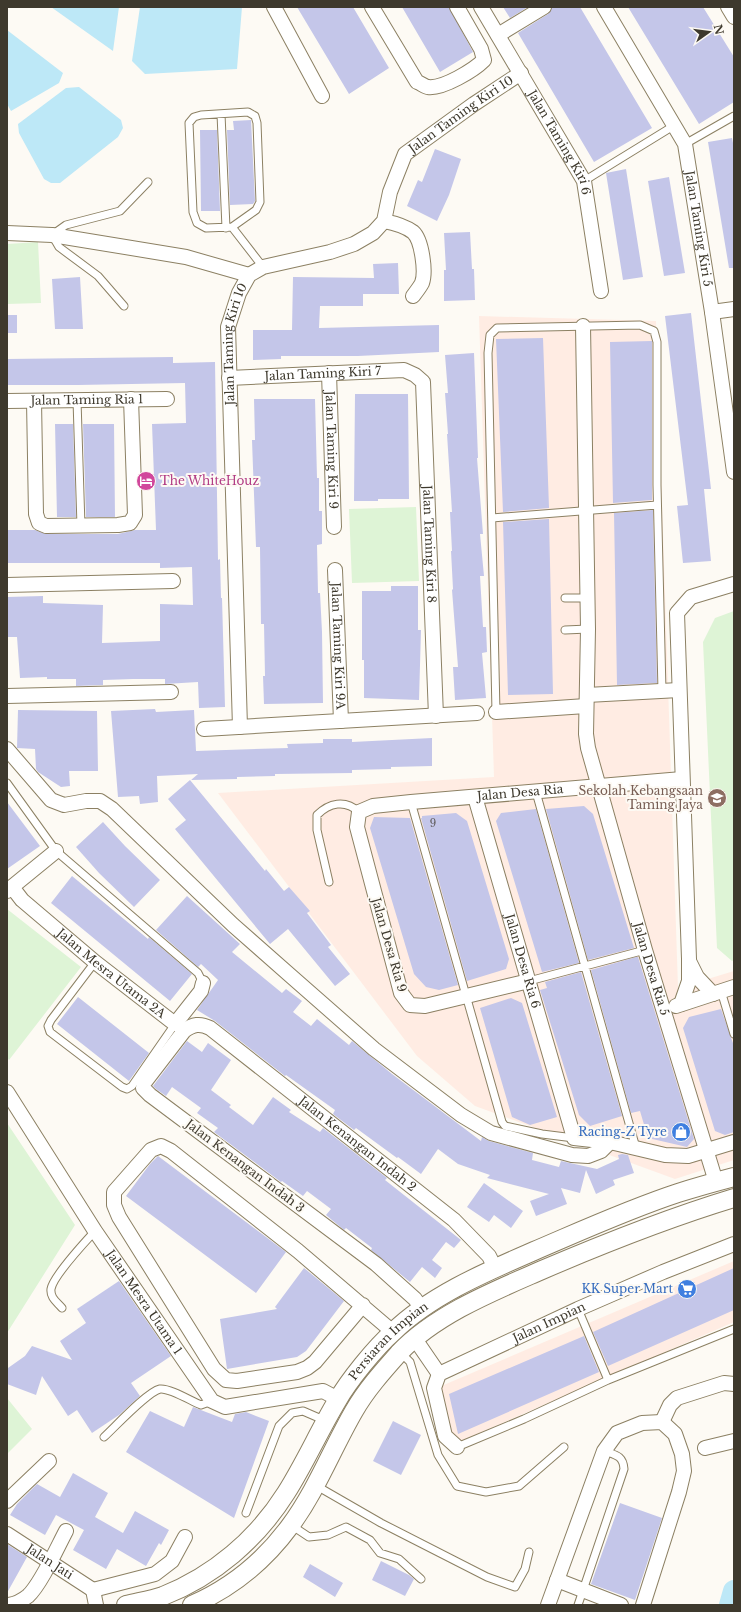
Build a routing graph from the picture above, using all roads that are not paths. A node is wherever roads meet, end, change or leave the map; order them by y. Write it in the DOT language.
graph roads {
  1 [pos="274,7"];
  2 [pos="372,7"];
  3 [pos="457,7"];
  4 [pos="481,7"];
  5 [pos="544,7"];
  6 [pos="604,7"];
  7 [pos="728,7"];
  8 [pos="734,17"];
  9 [pos="498,35"];
  10 [pos="521,73"];
  11 [pos="322,96"];
  12 [pos="221,114"];
  13 [pos="734,116"];
  14 [pos="674,125"];
  15 [pos="685,144"];
  16 [pos="584,181"];
  17 [pos="148,182"];
  18 [pos="384,221"];
  19 [pos="229,227"];
  20 [pos="7,233"];
  21 [pos="52,235"];
  22 [pos="263,267"];
  23 [pos="249,275"];
  24 [pos="602,292"];
  25 [pos="413,296"];
  26 [pos="124,306"];
  27 [pos="734,309"];
  28 [pos="712,312"];
  29 [pos="583,326"];
  30 [pos="329,374"];
  31 [pos="415,375"];
  32 [pos="230,378"];
  33 [pos="131,399"];
  34 [pos="167,399"];
  35 [pos="77,400"];
  36 [pos="7,401"];
  37 [pos="34,401"];
  38 [pos="732,434"];
  39 [pos="734,472"];
  40 [pos="657,505"];
  41 [pos="586,510"];
  42 [pos="492,518"];
  43 [pos="81,526"];
  44 [pos="334,527"];
  45 [pos="335,570"];
  46 [pos="173,581"];
  47 [pos="734,584"];
  48 [pos="7,585"];
  49 [pos="565,598"];
  50 [pos="588,598"];
  51 [pos="588,629"];
  52 [pos="565,630"];
  53 [pos="680,690"];
  54 [pos="662,691"];
  55 [pos="171,692"];
  56 [pos="7,696"];
  57 [pos="587,701"];
  58 [pos="496,712"];
  59 [pos="477,713"];
  60 [pos="436,716"];
  61 [pos="340,721"];
  62 [pos="240,727"];
  63 [pos="204,729"];
  64 [pos="7,749"];
  65 [pos="682,779"];
  66 [pos="7,783"];
  67 [pos="599,786"];
  68 [pos="536,792"];
  69 [pos="476,797"];
  70 [pos="411,802"];
  71 [pos="359,812"];
  72 [pos="56,851"];
  73 [pos="329,882"];
  74 [pos="9,889"];
  75 [pos="645,950"];
  76 [pos="689,959"];
  77 [pos="95,962"];
  78 [pos="585,966"];
  79 [pos="529,981"];
  80 [pos="203,983"];
  81 [pos="723,991"];
  82 [pos="466,996"];
  83 [pos="681,1004"];
  84 [pos="664,1009"];
  85 [pos="175,1024"];
  86 [pos="210,1028"];
  87 [pos="734,1034"];
  88 [pos="7,1092"];
  89 [pos="572,1132"];
  90 [pos="610,1142"];
  91 [pos="734,1142"];
  92 [pos="636,1148"];
  93 [pos="707,1151"];
  94 [pos="734,1177"];
  95 [pos="716,1182"];
  96 [pos="734,1189"];
  97 [pos="734,1198"];
  98 [pos="682,1214"];
  99 [pos="95,1231"];
  100 [pos="734,1244"];
  101 [pos="495,1268"];
  102 [pos="363,1305"];
  103 [pos="62,1308"];
  104 [pos="422,1309"];
  105 [pos="578,1309"];
  106 [pos="734,1328"];
  107 [pos="393,1332"];
  108 [pos="415,1339"];
  109 [pos="400,1352"];
  110 [pos="439,1374"];
  111 [pos="608,1380"];
  112 [pos="734,1384"];
  113 [pos="338,1399"];
  114 [pos="212,1401"];
  115 [pos="326,1421"];
  116 [pos="662,1422"];
  117 [pos="104,1437"];
  118 [pos="734,1441"];
  119 [pos="457,1447"];
  120 [pos="564,1447"];
  121 [pos="705,1448"];
  122 [pos="604,1451"];
  123 [pos="49,1461"];
  124 [pos="315,1485"];
  125 [pos="7,1501"];
  126 [pos="246,1513"];
  127 [pos="291,1525"];
  128 [pos="66,1531"];
  129 [pos="7,1534"];
  130 [pos="185,1537"];
  131 [pos="529,1552"];
  132 [pos="50,1562"];
  133 [pos="421,1579"];
  134 [pos="557,1580"];
  135 [pos="93,1590"];
  136 [pos="583,1590"];
  137 [pos="9,1605"];
  138 [pos="96,1605"];
  139 [pos="126,1605"];
  140 [pos="192,1605"];
  141 [pos="548,1605"];
  142 [pos="578,1605"];
  143 [pos="621,1605"];
  144 [pos="643,1605"];
  1 -- 11 [label="street"];
  2 -- 3 [label="street"];
  4 -- 9 [label="street, Jalan Taming Kiri 6"];
  5 -- 9 [label="street"];
  6 -- 14 [label="street, Jalan Taming Kiri 5"];
  7 -- 8 [label="street"];
  9 -- 10 [label="street, Jalan Taming Kiri 6"];
  10 -- 16 [label="street, Jalan Taming Kiri 6"];
  10 -- 18 [label="street, Jalan Taming Kiri 10"];
  12 -- 19 [label="lane"];
  12 -- 19 [label="lane"];
  12 -- 19 [label="lane"];
  13 -- 15 [label="lane"];
  14 -- 15 [label="street, Jalan Taming Kiri 5"];
  14 -- 16 [label="lane"];
  15 -- 28 [label="street, Jalan Taming Kiri 5"];
  16 -- 24 [label="street, Jalan Taming Kiri 6"];
  17 -- 21 [label="lane"];
  18 -- 22 [label="street, Jalan Taming Kiri 10"];
  18 -- 25 [label="street"];
  19 -- 22 [label="lane"];
  20 -- 21 [label="street"];
  21 -- 23 [label="street"];
  21 -- 26 [label="lane"];
  22 -- 23 [label="street, Jalan Taming Kiri 10"];
  23 -- 32 [label="street, Jalan Taming Kiri 10"];
  27 -- 28 [label="street"];
  28 -- 38 [label="street, Jalan Taming Kiri 5"];
  29 -- 40 [label="lane"];
  29 -- 41 [label="street, Jalan Desa Ria 5"];
  29 -- 42 [label="lane"];
  30 -- 31 [label="street, Jalan Taming Kiri 7"];
  30 -- 32 [label="street, Jalan Taming Kiri 7"];
  30 -- 44 [label="street, Jalan Taming Kiri 9"];
  31 -- 60 [label="street, Jalan Taming Kiri 8"];
  32 -- 62 [label="street, Jalan Taming Kiri 10"];
  33 -- 34 [label="street, Jalan Taming Ria 1"];
  33 -- 35 [label="street, Jalan Taming Ria 1"];
  33 -- 43 [label="street"];
  35 -- 37 [label="street, Jalan Taming Ria 1"];
  35 -- 43 [label="lane"];
  36 -- 37 [label="street, Jalan Taming Ria 1"];
  37 -- 43 [label="street"];
  38 -- 39 [label="street, Jalan Taming Kiri 5"];
  40 -- 41 [label="lane"];
  40 -- 54 [label="lane"];
  41 -- 42 [label="lane"];
  41 -- 50 [label="street, Jalan Desa Ria 5"];
  42 -- 58 [label="lane"];
  45 -- 61 [label="street, Jalan Taming Kiri 9A"];
  46 -- 48 [label="street"];
  47 -- 53 [label="street"];
  49 -- 50 [label="lane"];
  50 -- 51 [label="street, Jalan Desa Ria 5"];
  51 -- 52 [label="lane"];
  51 -- 57 [label="street, Jalan Desa Ria 5"];
  53 -- 54 [label="street"];
  53 -- 65 [label="street"];
  54 -- 57 [label="street"];
  55 -- 56 [label="street"];
  57 -- 58 [label="street"];
  57 -- 67 [label="street, Jalan Desa Ria 5"];
  59 -- 60 [label="street"];
  60 -- 61 [label="street"];
  61 -- 62 [label="street"];
  62 -- 63 [label="street"];
  64 -- 90 [label="street"];
  65 -- 67 [label="street, Jalan Desa Ria"];
  65 -- 76 [label="street"];
  66 -- 72 [label="lane"];
  67 -- 68 [label="street, Jalan Desa Ria"];
  67 -- 75 [label="street, Jalan Desa Ria 5"];
  68 -- 69 [label="street, Jalan Desa Ria"];
  68 -- 78 [label="lane"];
  69 -- 70 [label="street, Jalan Desa Ria"];
  69 -- 79 [label="street, Jalan Desa Ria 6"];
  70 -- 71 [label="street, Jalan Desa Ria"];
  70 -- 82 [label="lane"];
  71 -- 73 [label="lane"];
  71 -- 82 [label="street, Jalan Desa Ria 9"];
  72 -- 74 [label="street"];
  72 -- 80 [label="lane"];
  74 -- 77 [label="street, Jalan Mesra Utama 2A"];
  75 -- 78 [label="lane"];
  75 -- 84 [label="street, Jalan Desa Ria 5"];
  76 -- 81 [label="street"];
  76 -- 83 [label="street"];
  77 -- 85 [label="street, Jalan Mesra Utama 2A"];
  77 -- 85 [label="lane"];
  78 -- 79 [label="lane"];
  78 -- 92 [label="lane"];
  79 -- 82 [label="street, Jalan Desa Ria 9"];
  79 -- 89 [label="street, Jalan Desa Ria 6"];
  80 -- 85 [label="street, Jalan Mesra Utama 2A"];
  81 -- 83 [label="street"];
  81 -- 87 [label="lane"];
  82 -- 89 [label="lane"];
  83 -- 84 [label="street"];
  84 -- 93 [label="street, Jalan Desa Ria 5"];
  86 -- 101 [label="street, Jalan Kenangan Indah 2"];
  86 -- 104 [label="street, Jalan Kenangan Indah 3"];
  88 -- 99 [label="street, Jalan Mesra Utama 1"];
  89 -- 90 [label="street"];
  90 -- 92 [label="street"];
  91 -- 93 [label="street"];
  92 -- 93 [label="street"];
  93 -- 95 [label="street, Jalan Desa Ria 5"];
  94 -- 95 [label="street, Persiaran Impian"];
  95 -- 96 [label="street"];
  95 -- 98 [label="street"];
  95 -- 101 [label="street, Persiaran Impian"];
  97 -- 98 [label="street, Persiaran Impian"];
  98 -- 108 [label="street, Persiaran Impian"];
  99 -- 103 [label="lane"];
  99 -- 114 [label="street, Jalan Mesra Utama 1"];
  100 -- 105 [label="street, Jalan Impian"];
  101 -- 104 [label="street, Persiaran Impian"];
  102 -- 102 [label="street"];
  102 -- 107 [label="street"];
  104 -- 107 [label="street, Persiaran Impian"];
  105 -- 110 [label="street, Jalan Impian"];
  105 -- 111 [label="lane"];
  106 -- 111 [label="lane"];
  107 -- 113 [label="street, Persiaran Impian"];
  108 -- 109 [label="street, Persiaran Impian"];
  108 -- 110 [label="street"];
  109 -- 120 [label="lane"];
  109 -- 124 [label="street, Persiaran Impian"];
  110 -- 119 [label="street"];
  111 -- 119 [label="lane"];
  112 -- 116 [label="street"];
  113 -- 114 [label="street"];
  113 -- 115 [label="street, Persiaran Impian"];
  114 -- 117 [label="lane"];
  115 -- 126 [label="lane"];
  115 -- 139 [label="street, Persiaran Impian"];
  116 -- 122 [label="street"];
  116 -- 144 [label="street"];
  118 -- 121 [label="street"];
  122 -- 134 [label="street"];
  122 -- 136 [label="lane"];
  123 -- 125 [label="street"];
  124 -- 127 [label="street, Persiaran Impian"];
  124 -- 131 [label="lane"];
  127 -- 133 [label="lane"];
  127 -- 140 [label="street, Persiaran Impian"];
  128 -- 132 [label="street"];
  129 -- 132 [label="street, Jalan Jati"];
  130 -- 135 [label="street"];
  132 -- 135 [label="street, Jalan Jati"];
  132 -- 137 [label="street"];
  134 -- 136 [label="street"];
  134 -- 141 [label="street"];
  135 -- 138 [label="street"];
  136 -- 142 [label="lane"];
  136 -- 143 [label="street"];
}
